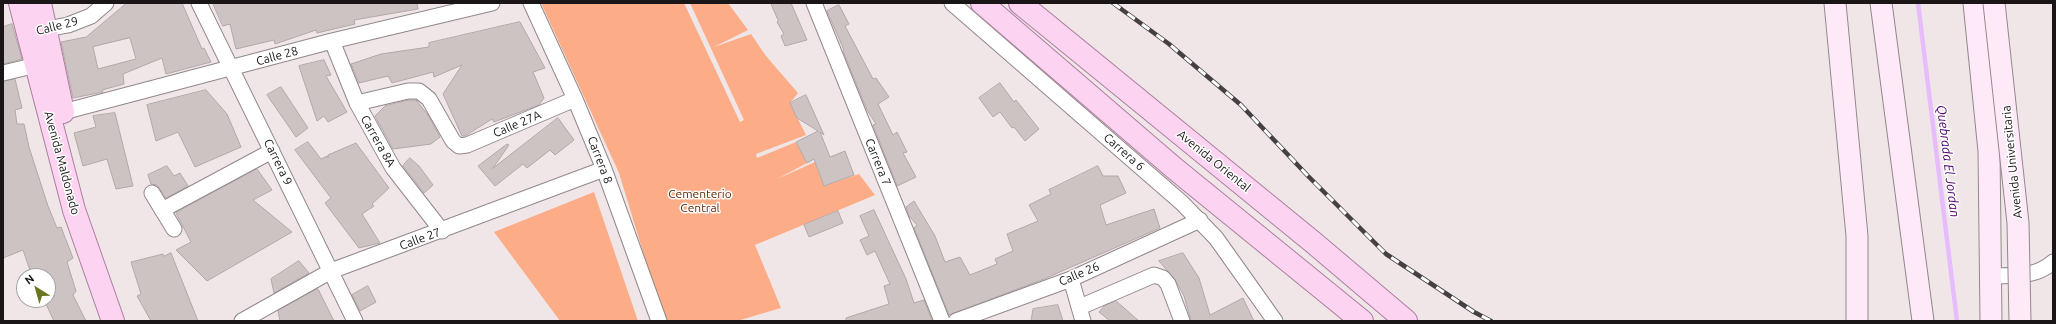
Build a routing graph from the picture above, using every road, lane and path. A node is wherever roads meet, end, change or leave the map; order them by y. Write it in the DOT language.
graph roads {
  1 [pos="20,3"];
  2 [pos="40,3"];
  3 [pos="106,3"];
  4 [pos="199,3"];
  5 [pos="492,3"];
  6 [pos="531,3"];
  7 [pos="814,3"];
  8 [pos="952,3"];
  9 [pos="982,3"];
  10 [pos="1020,3"];
  11 [pos="1835,3"];
  12 [pos="1881,3"];
  13 [pos="1974,3"];
  14 [pos="1994,3"];
  15 [pos="36,31"];
  16 [pos="332,41"];
  17 [pos="43,63"];
  18 [pos="231,68"];
  19 [pos="3,73"];
  20 [pos="575,99"];
  21 [pos="357,103"];
  22 [pos="63,112"];
  23 [pos="272,151"];
  24 [pos="604,169"];
  25 [pos="152,193"];
  26 [pos="162,210"];
  27 [pos="1200,220"];
  28 [pos="174,229"];
  29 [pos="442,231"];
  30 [pos="2053,262"];
  31 [pos="331,271"];
  32 [pos="1991,276"];
  33 [pos="1071,279"];
  34 [pos="1081,314"];
  35 [pos="113,321"];
  36 [pos="128,321"];
  37 [pos="242,321"];
  38 [pos="355,321"];
  39 [pos="659,321"];
  40 [pos="942,321"];
  41 [pos="956,321"];
  42 [pos="1182,321"];
  43 [pos="1275,321"];
  44 [pos="1362,321"];
  45 [pos="1406,321"];
  46 [pos="1857,321"];
  47 [pos="1923,321"];
  48 [pos="1992,321"];
  49 [pos="2020,321"];
  1 -- 15 [label="main road, Avenida Maldonado"];
  2 -- 15 [label="main road, Avenida Maldonado"];
  3 -- 15 [label="street, Calle 29"];
  4 -- 18 [label="street, Carrera 9"];
  5 -- 16 [label="street, Calle 28"];
  6 -- 20 [label="street, Carrera 8"];
  7 -- 40 [label="street, Carrera 7"];
  8 -- 27 [label="street, Carrera 6"];
  9 -- 44 [label="main road"];
  10 -- 45 [label="main road, Avenida Oriental"];
  11 -- 46 [label="main road"];
  12 -- 47 [label="main road"];
  13 -- 32 [label="main road"];
  14 -- 49 [label="main road, Avenida Universitaria, bridge"];
  15 -- 17 [label="main road, Avenida Maldonado"];
  16 -- 18 [label="street, Calle 28"];
  16 -- 21 [label="street, Carrera 8A"];
  17 -- 19 [label="street"];
  17 -- 22 [label="main road, Avenida Maldonado"];
  17 -- 35 [label="main road, Avenida Maldonado"];
  18 -- 22 [label="street, Calle 28"];
  18 -- 23 [label="street, Carrera 9"];
  20 -- 21 [label="street, Calle 27A"];
  20 -- 24 [label="street, Carrera 8"];
  21 -- 29 [label="street, Carrera 8A"];
  22 -- 36 [label="main road, Avenida Maldonado"];
  23 -- 26 [label="street"];
  23 -- 31 [label="street, Carrera 9"];
  24 -- 29 [label="street, Calle 27"];
  24 -- 39 [label="street, Carrera 8"];
  25 -- 26 [label="street"];
  26 -- 28 [label="street"];
  27 -- 33 [label="street, Calle 26"];
  27 -- 43 [label="street, Carrera 6"];
  29 -- 31 [label="street, Calle 27"];
  30 -- 32 [label="street"];
  31 -- 37 [label="street, Calle 27"];
  31 -- 38 [label="street, Carrera 9"];
  32 -- 48 [label="main road"];
  33 -- 34 [label="street"];
  33 -- 41 [label="street, Calle 26"];
  34 -- 42 [label="street"];
}
